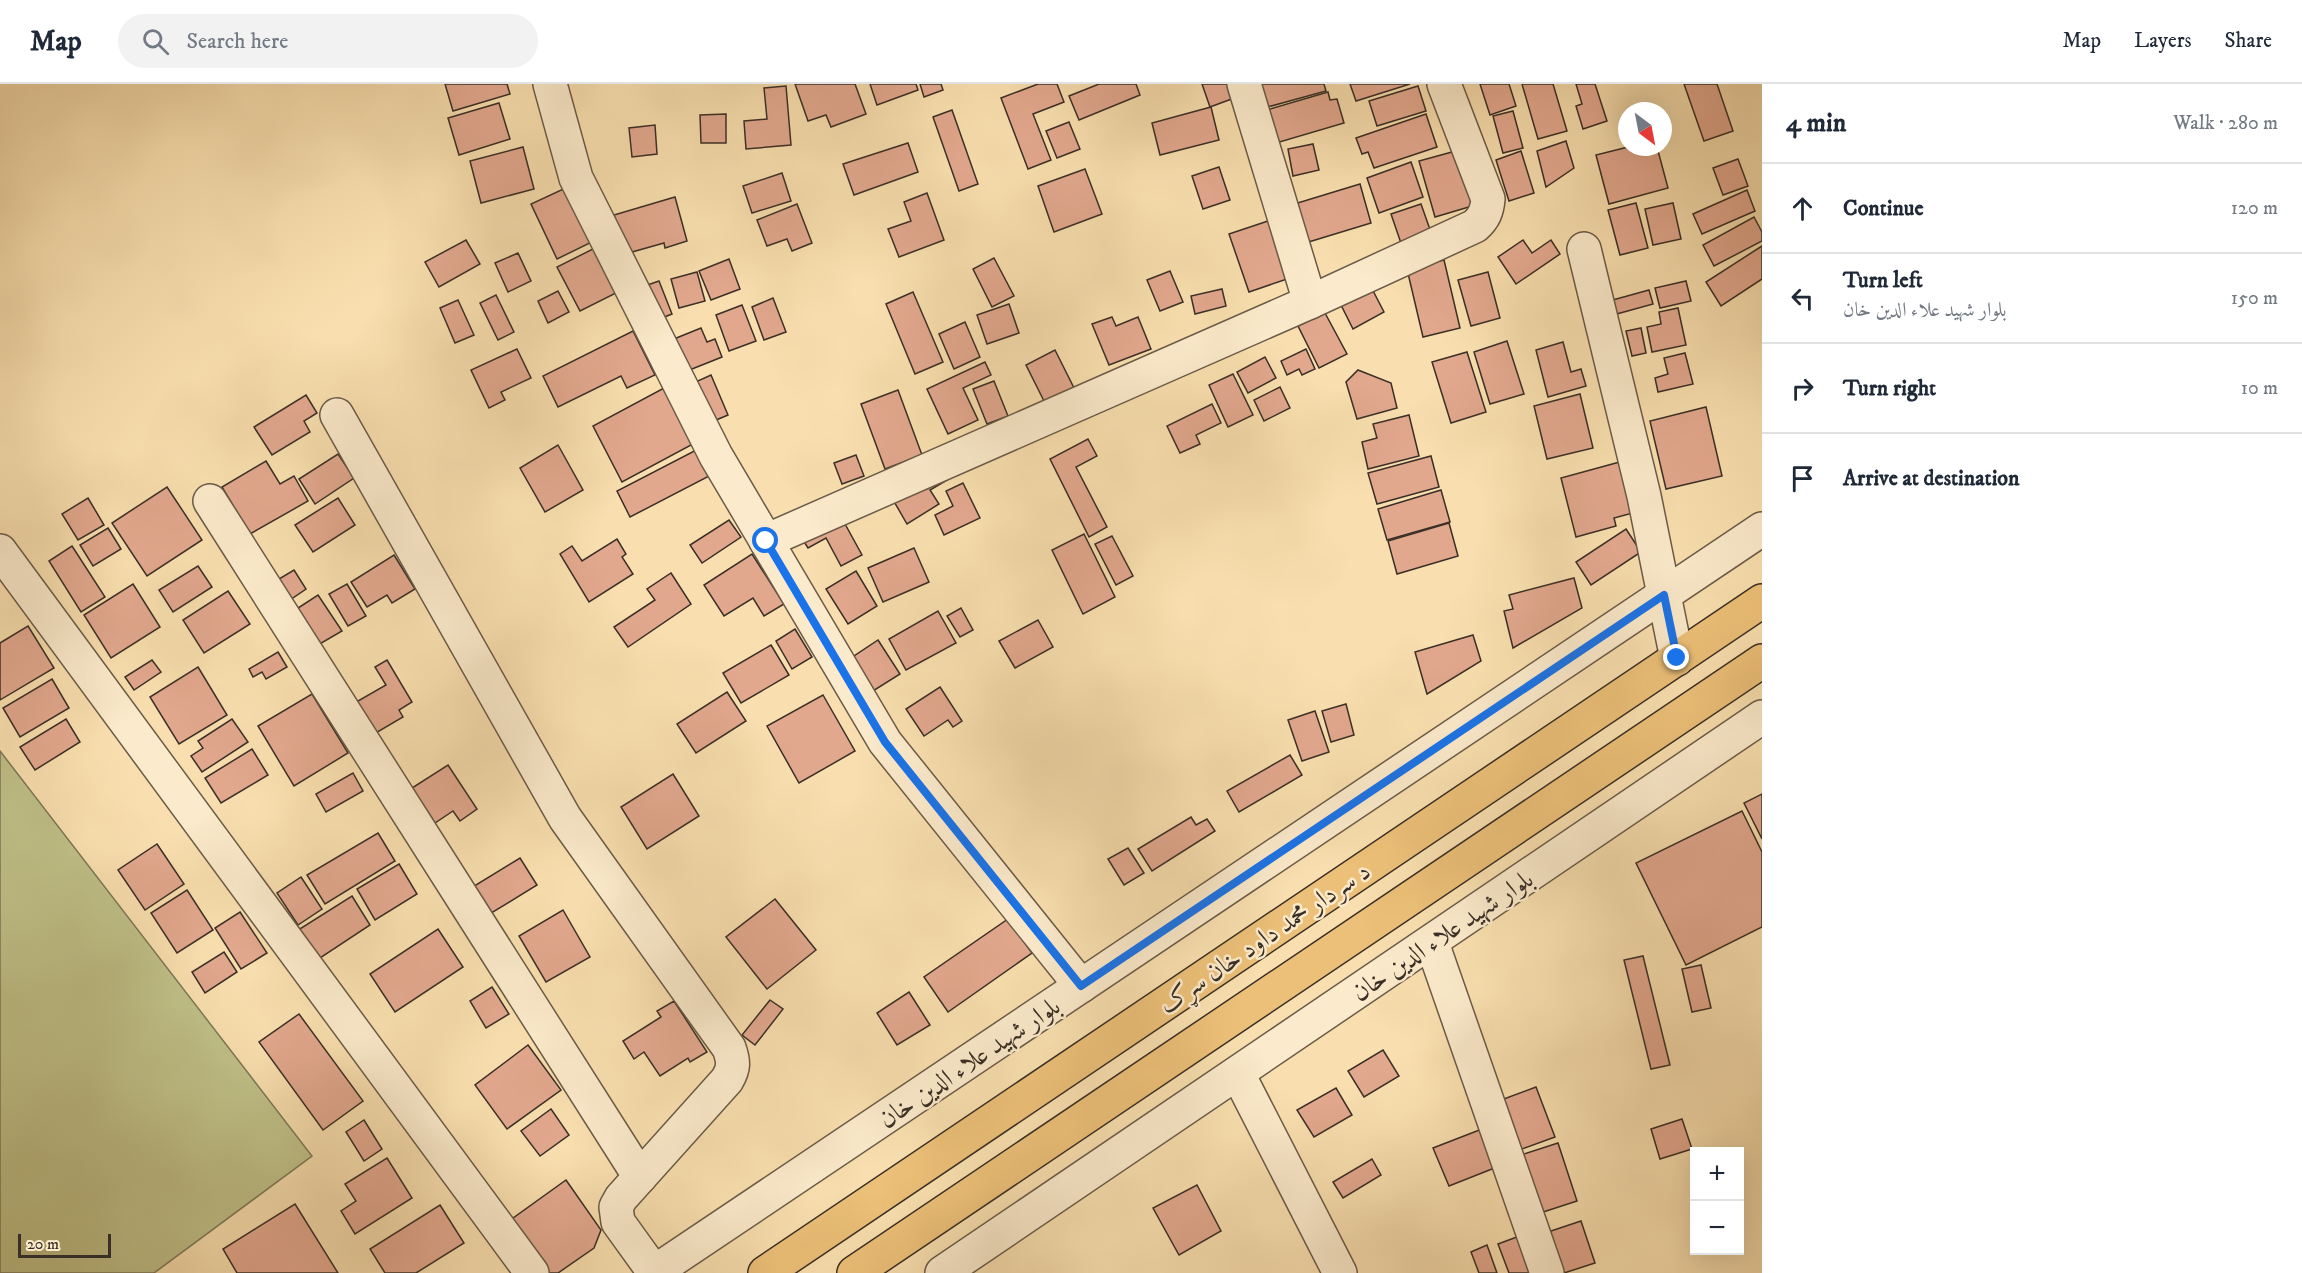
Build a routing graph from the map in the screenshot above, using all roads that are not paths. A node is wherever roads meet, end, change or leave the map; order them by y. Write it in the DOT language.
graph roads {
  1 [pos="550,84"];
  2 [pos="1244,84"];
  3 [pos="1444,84"];
  4 [pos="1584,249"];
  5 [pos="1310,302"];
  6 [pos="337,415"];
  7 [pos="210,501"];
  8 [pos="1762,529"];
  9 [pos="766,541"];
  10 [pos="0,551"];
  11 [pos="1664,595"];
  12 [pos="1762,601"];
  13 [pos="1677,658"];
  14 [pos="1762,661"];
  15 [pos="1762,717"];
  16 [pos="1432,943"];
  17 [pos="1081,986"];
  18 [pos="1238,1074"];
  19 [pos="640,1177"];
  20 [pos="532,1273"];
  21 [pos="654,1273"];
  22 [pos="765,1273"];
  23 [pos="854,1273"];
  24 [pos="942,1273"];
  25 [pos="1340,1273"];
  26 [pos="1547,1273"];
  1 -- 9 [label="street"];
  2 -- 5 [label="street"];
  3 -- 5 [label="street"];
  4 -- 11 [label="street"];
  5 -- 9 [label="street"];
  6 -- 19 [label="street"];
  7 -- 19 [label="street"];
  8 -- 11 [label="street, بلوار شهید علاء الدین خان"];
  9 -- 17 [label="street"];
  10 -- 20 [label="street"];
  11 -- 13 [label="street"];
  11 -- 17 [label="street, بلوار شهید علاء الدین خان"];
  12 -- 13 [label="highway, د سردار محمد داود خان سړک"];
  13 -- 22 [label="highway, د سردار محمد داود خان سړک"];
  14 -- 23 [label="highway, د سردار محمد داود خان سړک"];
  15 -- 16 [label="street, بلوار شهید علاء الدین خان"];
  16 -- 18 [label="street, بلوار شهید علاء الدین خان"];
  16 -- 26 [label="street"];
  17 -- 21 [label="street, بلوار شهید علاء الدین خان"];
  18 -- 24 [label="street, بلوار شهید علاء الدین خان"];
  18 -- 25 [label="street"];
  19 -- 21 [label="street"];
}
